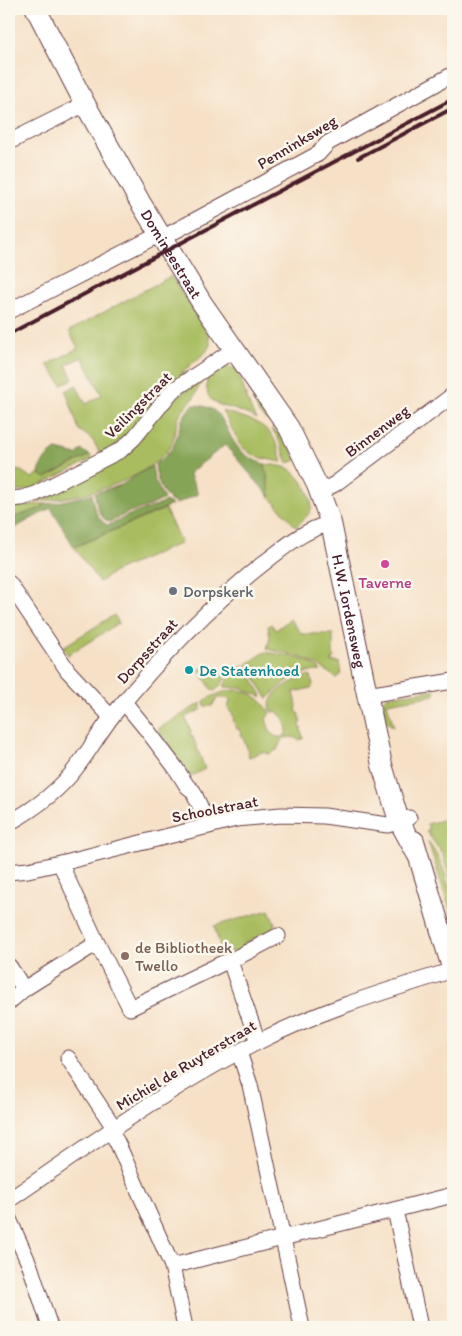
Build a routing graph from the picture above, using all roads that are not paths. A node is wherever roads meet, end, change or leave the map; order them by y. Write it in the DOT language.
graph roads {
  1 [pos="36,9"];
  2 [pos="450,76"];
  3 [pos="85,104"];
  4 [pos="9,142"];
  5 [pos="161,236"];
  6 [pos="9,311"];
  7 [pos="233,350"];
  8 [pos="453,395"];
  9 [pos="320,492"];
  10 [pos="9,499"];
  11 [pos="331,523"];
  12 [pos="9,583"];
  13 [pos="453,681"];
  14 [pos="366,695"];
  15 [pos="124,702"];
  16 [pos="111,717"];
  17 [pos="404,819"];
  18 [pos="9,823"];
  19 [pos="209,826"];
  20 [pos="60,863"];
  21 [pos="9,872"];
  22 [pos="278,936"];
  23 [pos="97,943"];
  24 [pos="230,961"];
  25 [pos="9,966"];
  26 [pos="453,970"];
  27 [pos="24,989"];
  28 [pos="9,1002"];
  29 [pos="258,1042"];
  30 [pos="239,1052"];
  31 [pos="68,1058"];
  32 [pos="112,1130"];
  33 [pos="453,1195"];
  34 [pos="9,1200"];
  35 [pos="394,1210"];
  36 [pos="9,1219"];
  37 [pos="283,1238"];
  38 [pos="172,1266"];
  39 [pos="50,1327"];
  40 [pos="185,1327"];
  41 [pos="302,1327"];
  42 [pos="420,1327"];
  1 -- 3 [label="main road, Domineestraat"];
  2 -- 5 [label="street, Penninksweg"];
  3 -- 4 [label="street"];
  3 -- 5 [label="main road, Domineestraat"];
  5 -- 6 [label="street, Penninksweg"];
  5 -- 7 [label="main road, Domineestraat"];
  7 -- 9 [label="main road, Domineestraat"];
  7 -- 10 [label="street, Veilingstraat"];
  8 -- 9 [label="street, Binnenweg"];
  9 -- 11 [label="main road, H.W. Iordensweg"];
  11 -- 14 [label="main road, H.W. Iordensweg"];
  11 -- 15 [label="street, Dorpsstraat"];
  12 -- 16 [label="street"];
  13 -- 14 [label="street"];
  14 -- 17 [label="main road, H.W. Iordensweg"];
  15 -- 16 [label="street, Dorpsstraat"];
  15 -- 19 [label="street"];
  16 -- 18 [label="street, Dorpsstraat"];
  17 -- 19 [label="street, Schoolstraat"];
  17 -- 26 [label="main road, H.W. Iordensweg"];
  19 -- 20 [label="street, Schoolstraat"];
  20 -- 21 [label="street, Schoolstraat"];
  20 -- 23 [label="street"];
  22 -- 24 [label="street"];
  23 -- 24 [label="street"];
  23 -- 27 [label="street"];
  24 -- 29 [label="street"];
  25 -- 27 [label="street"];
  26 -- 29 [label="street, Michiel de Ruyterstraat"];
  27 -- 28 [label="street"];
  29 -- 30 [label="street, Michiel de Ruyterstraat"];
  30 -- 32 [label="street, Michiel de Ruyterstraat"];
  30 -- 37 [label="street"];
  31 -- 32 [label="street"];
  32 -- 34 [label="street, Michiel de Ruyterstraat"];
  32 -- 38 [label="street"];
  33 -- 35 [label="street"];
  35 -- 37 [label="street"];
  35 -- 42 [label="street"];
  36 -- 39 [label="street"];
  37 -- 38 [label="street"];
  37 -- 41 [label="street"];
  38 -- 40 [label="street"];
}
